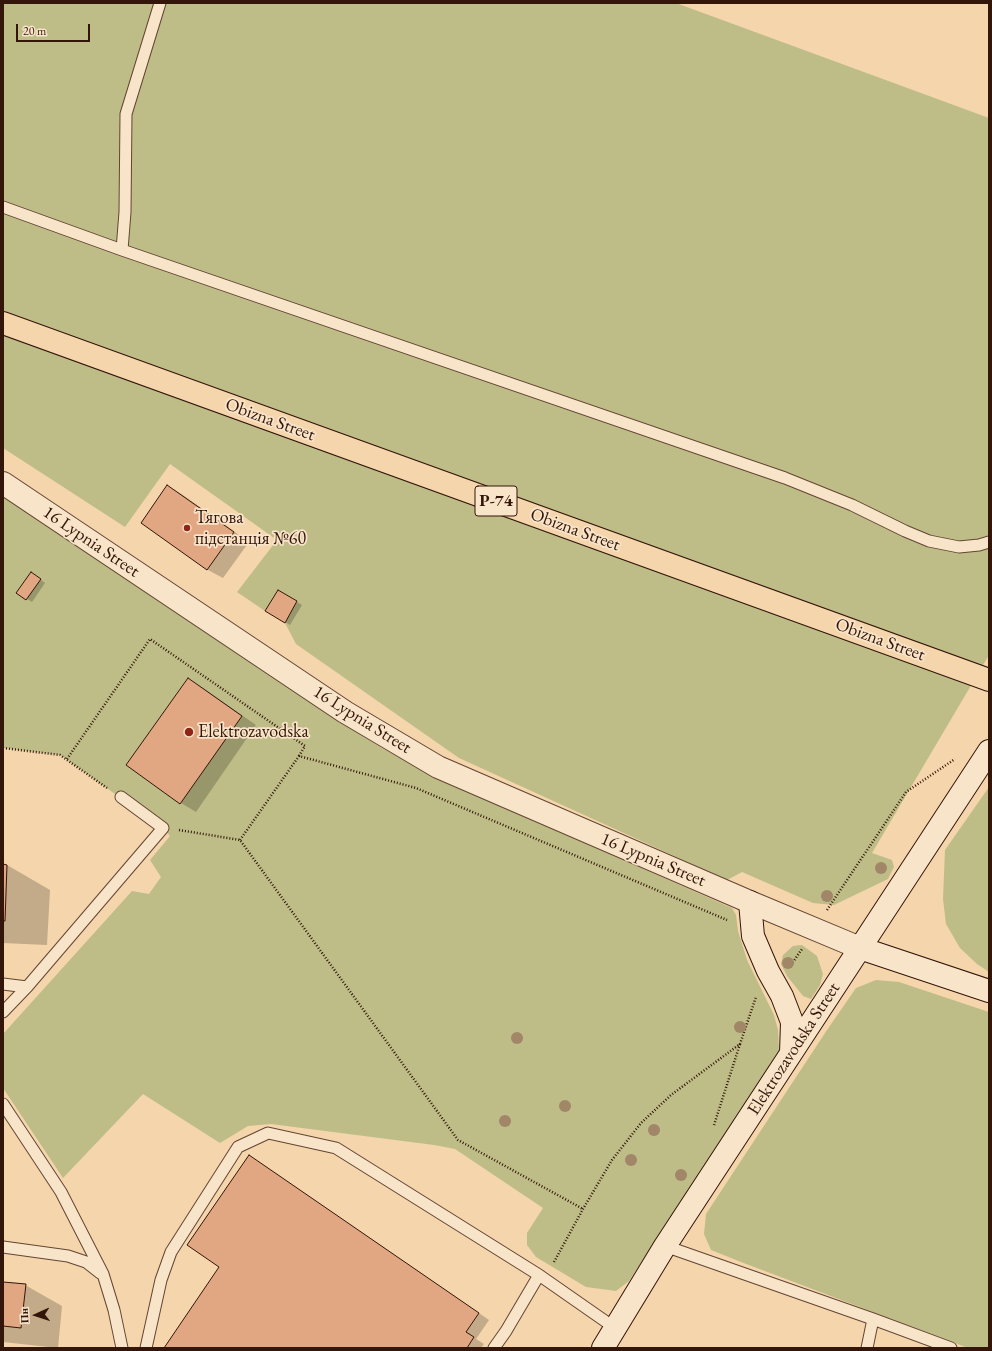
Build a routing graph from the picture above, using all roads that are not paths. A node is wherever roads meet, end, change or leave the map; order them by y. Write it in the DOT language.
graph roads {
  1 [pos="160,3"];
  2 [pos="3,207"];
  3 [pos="122,250"];
  4 [pos="3,323"];
  5 [pos="3,483"];
  6 [pos="989,542"];
  7 [pos="989,680"];
  8 [pos="989,751"];
  9 [pos="121,797"];
  10 [pos="750,902"];
  11 [pos="860,948"];
  12 [pos="3,984"];
  13 [pos="26,987"];
  14 [pos="989,991"];
  15 [pos="3,1012"];
  16 [pos="792,1053"];
  17 [pos="3,1104"];
  18 [pos="665,1246"];
  19 [pos="3,1247"];
  20 [pos="102,1274"];
  21 [pos="542,1276"];
  22 [pos="873,1319"];
  23 [pos="615,1328"];
  24 [pos="122,1348"];
  25 [pos="146,1348"];
  26 [pos="494,1348"];
  27 [pos="602,1348"];
  28 [pos="867,1348"];
  29 [pos="951,1348"];
  1 -- 3 [label="lane"];
  2 -- 3 [label="lane"];
  3 -- 6 [label="lane"];
  4 -- 7 [label="main road, Obizna Street / Р-74"];
  5 -- 10 [label="main road, 16 Lypnia Street"];
  8 -- 11 [label="main road, Elektrozavodska Street"];
  9 -- 13 [label="lane"];
  10 -- 11 [label="main road, 16 Lypnia Street"];
  10 -- 16 [label="main road"];
  11 -- 14 [label="main road, 16 Lypnia Street"];
  11 -- 16 [label="main road, Elektrozavodska Street"];
  12 -- 13 [label="lane"];
  13 -- 15 [label="lane"];
  16 -- 18 [label="main road, Elektrozavodska Street"];
  17 -- 20 [label="lane"];
  18 -- 22 [label="lane"];
  18 -- 23 [label="main road, Elektrozavodska Street"];
  19 -- 20 [label="lane"];
  20 -- 24 [label="lane"];
  21 -- 23 [label="lane"];
  21 -- 25 [label="lane"];
  21 -- 26 [label="lane"];
  22 -- 28 [label="lane"];
  22 -- 29 [label="lane"];
  23 -- 27 [label="main road, Elektrozavodska Street"];
}
